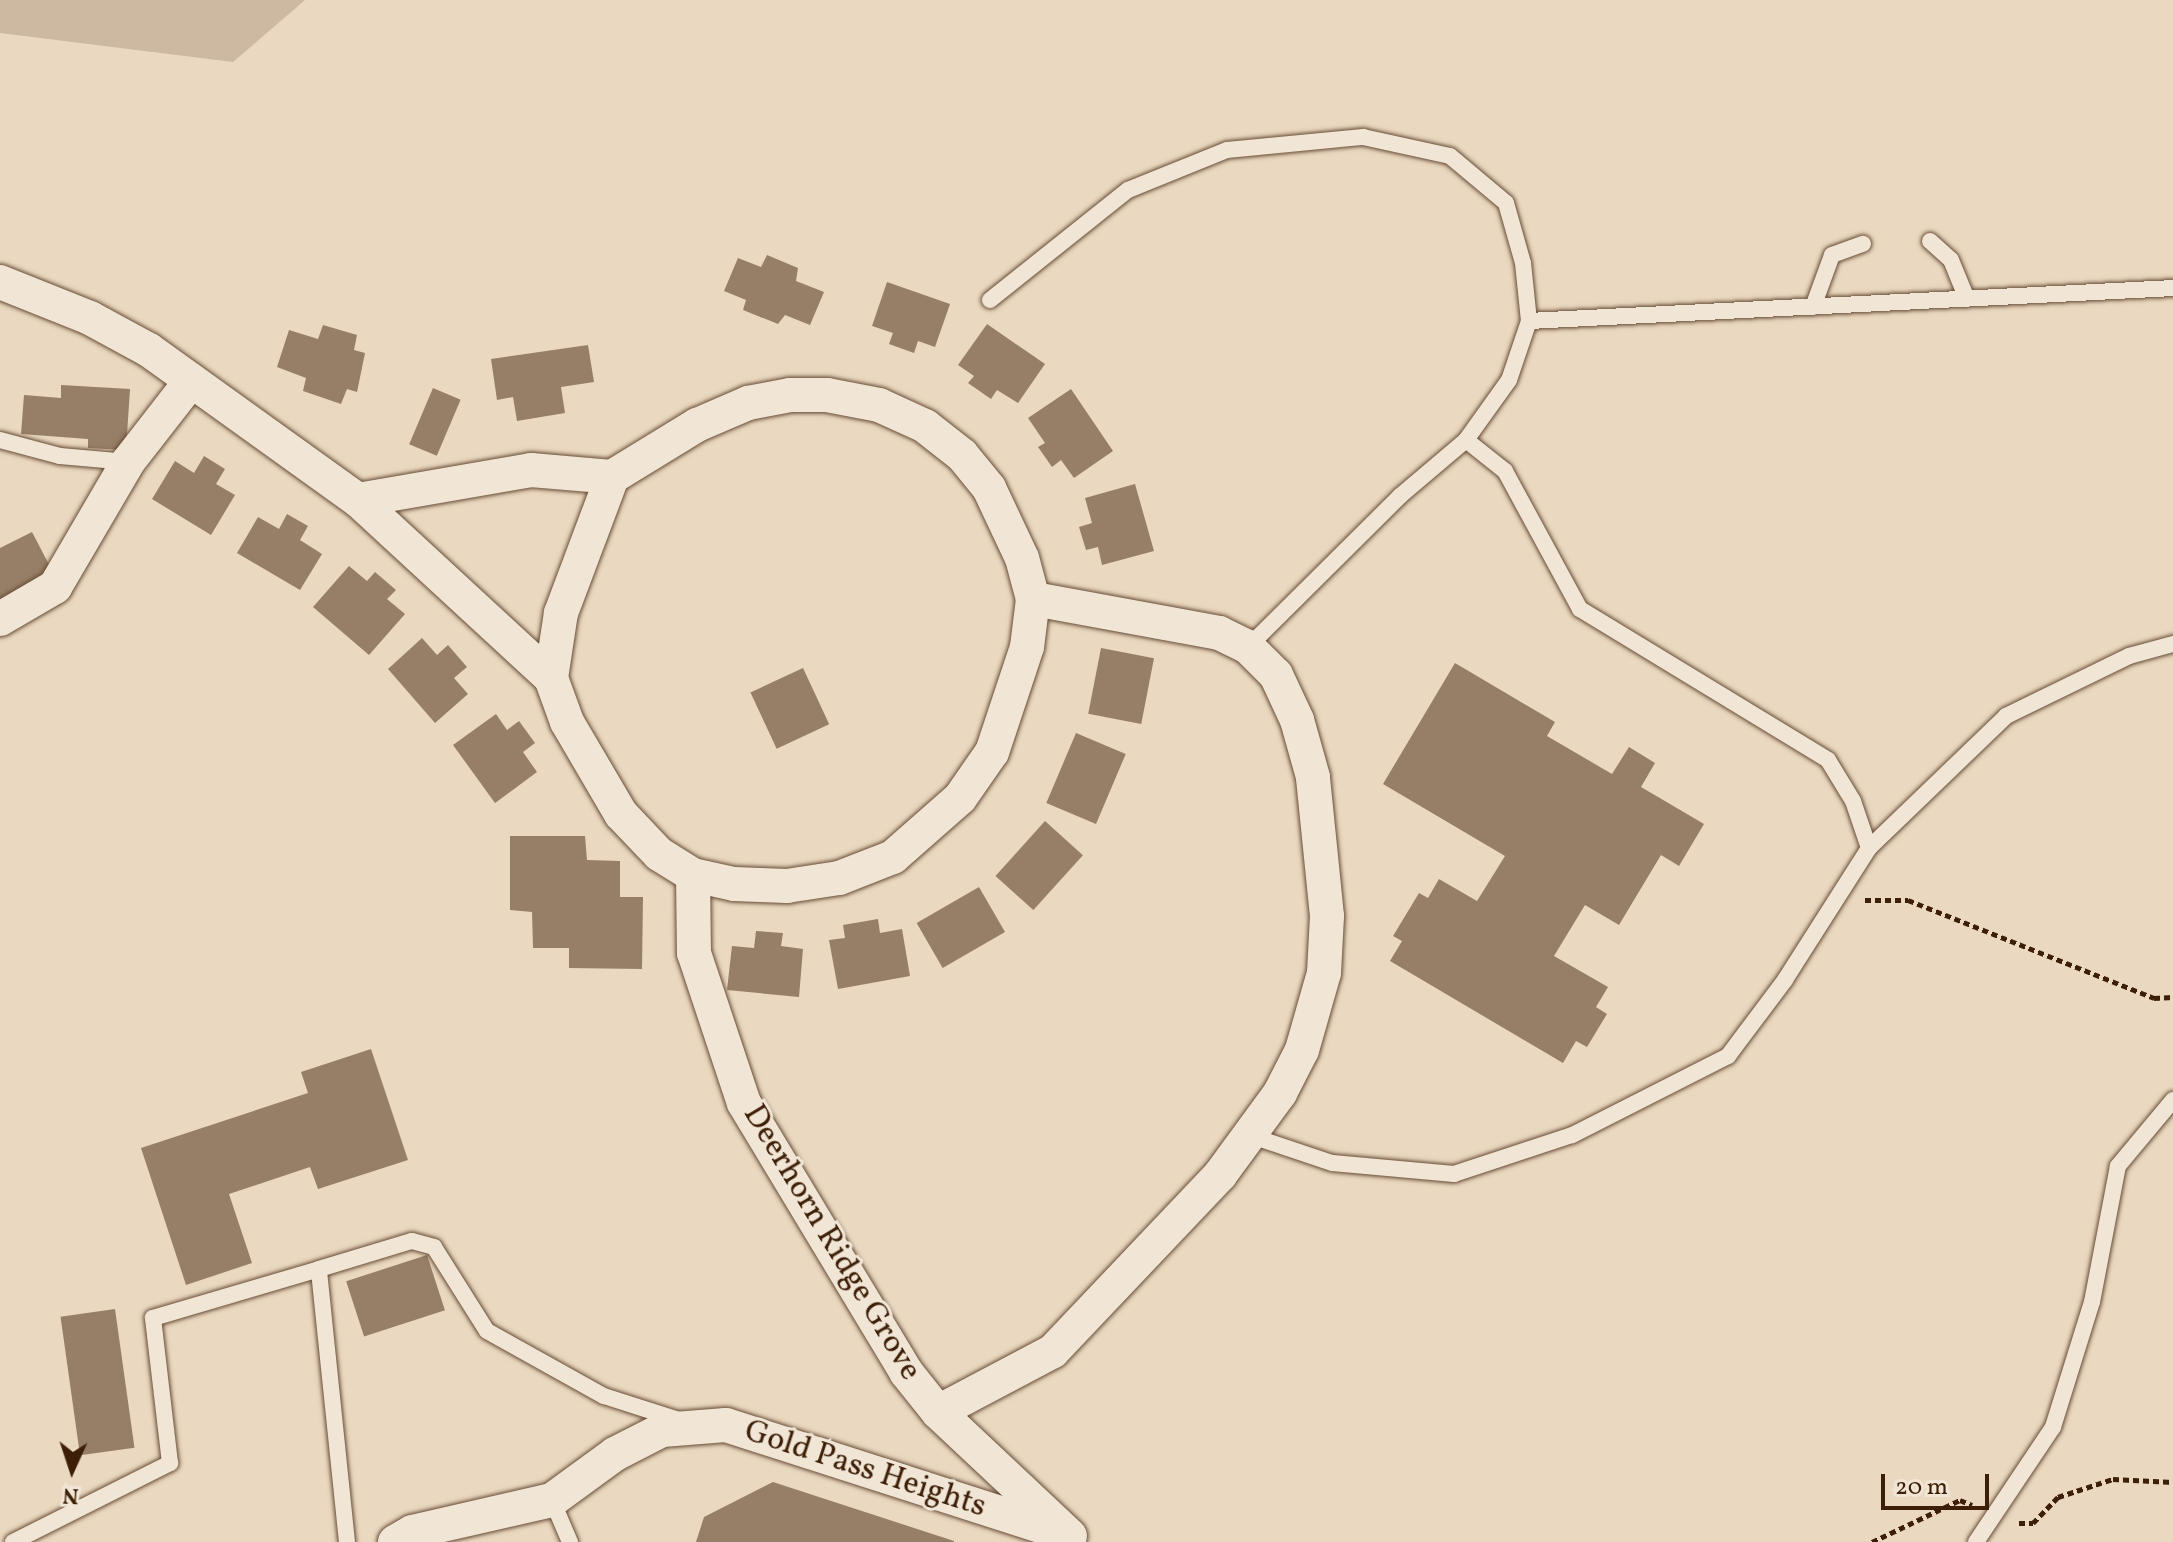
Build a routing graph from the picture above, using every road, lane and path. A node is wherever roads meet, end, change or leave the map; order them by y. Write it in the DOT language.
graph roads {
  1 [pos="1930,241"];
  2 [pos="1863,244"];
  3 [pos="0,282"];
  4 [pos="2173,288"];
  5 [pos="1967,299"];
  6 [pos="990,300"];
  7 [pos="1813,307"];
  8 [pos="1529,321"];
  9 [pos="191,381"];
  10 [pos="0,440"];
  11 [pos="1466,440"];
  12 [pos="128,462"];
  13 [pos="612,477"];
  14 [pos="358,500"];
  15 [pos="1033,599"];
  16 [pos="0,619"];
  17 [pos="2173,644"];
  18 [pos="1248,647"];
  19 [pos="551,678"];
  20 [pos="1869,848"];
  21 [pos="693,875"];
  22 [pos="1833,900"];
  23 [pos="2173,997"];
  24 [pos="2173,1100"];
  25 [pos="1252,1136"];
  26 [pos="319,1269"];
  27 [pos="938,1412"];
  28 [pos="704,1428"];
  29 [pos="552,1500"];
  30 [pos="1079,1539"];
  31 [pos="13,1542"];
  32 [pos="347,1542"];
  33 [pos="395,1542"];
  34 [pos="570,1542"];
  35 [pos="1976,1542"];
  1 -- 5 [label="lane"];
  2 -- 7 [label="lane"];
  3 -- 9 [label="street"];
  4 -- 5 [label="lane"];
  5 -- 7 [label="lane"];
  6 -- 8 [label="lane"];
  7 -- 8 [label="lane"];
  8 -- 11 [label="lane"];
  9 -- 12 [label="street"];
  9 -- 14 [label="street"];
  10 -- 12 [label="lane"];
  11 -- 18 [label="lane"];
  11 -- 20 [label="lane"];
  12 -- 16 [label="street"];
  13 -- 14 [label="street"];
  13 -- 15 [label="street"];
  13 -- 19 [label="street"];
  14 -- 19 [label="street"];
  15 -- 18 [label="street"];
  15 -- 21 [label="street"];
  17 -- 20 [label="lane"];
  18 -- 25 [label="street"];
  19 -- 21 [label="street"];
  20 -- 22 [label="lane"];
  21 -- 27 [label="street, Deerhorn Ridge Grove"];
  22 -- 23 [label="path"];
  22 -- 25 [label="lane"];
  24 -- 35 [label="lane"];
  25 -- 27 [label="street"];
  26 -- 28 [label="lane"];
  26 -- 31 [label="lane"];
  26 -- 32 [label="lane"];
  27 -- 30 [label="street, Deerhorn Ridge Grove"];
  28 -- 29 [label="street, Gold Pass Heights"];
  28 -- 30 [label="street, Gold Pass Heights"];
  29 -- 33 [label="street, Gold Pass Heights"];
  29 -- 34 [label="lane"];
}
